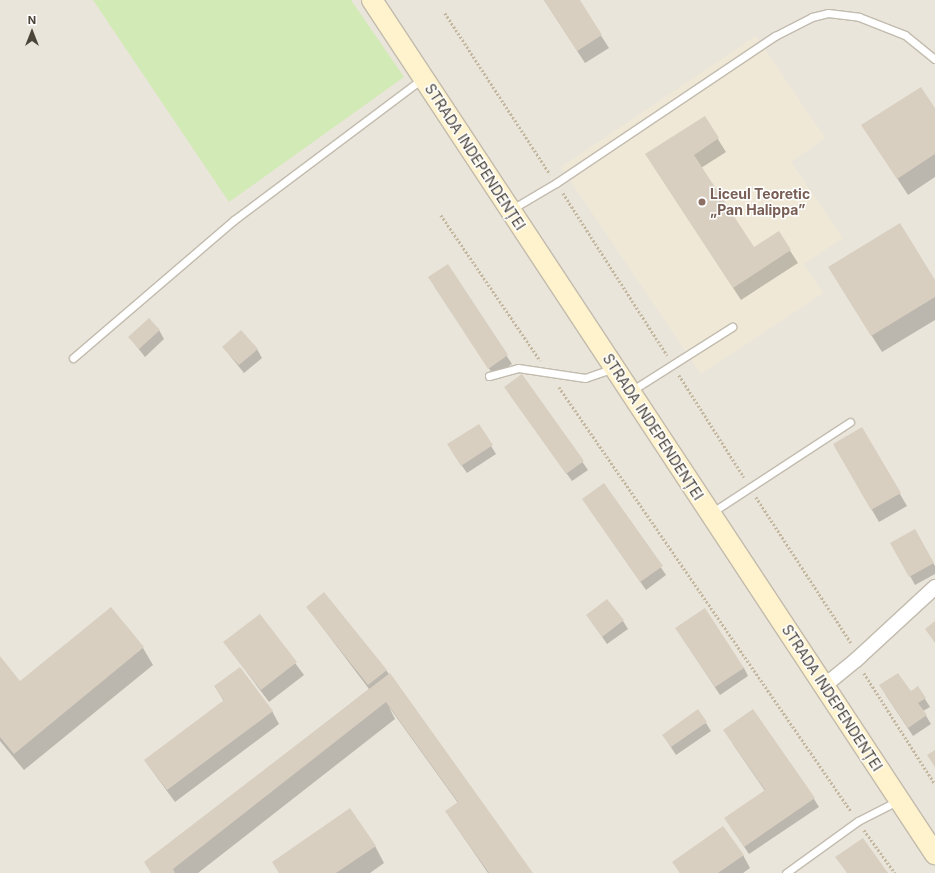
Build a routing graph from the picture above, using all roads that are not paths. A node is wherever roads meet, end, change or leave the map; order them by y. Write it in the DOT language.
graph roads {
  1 [pos="372,0"];
  2 [pos="935,59"];
  3 [pos="423,78"];
  4 [pos="510,210"];
  5 [pos="732,327"];
  6 [pos="73,358"];
  7 [pos="614,368"];
  8 [pos="489,376"];
  9 [pos="630,392"];
  10 [pos="850,422"];
  11 [pos="710,514"];
  12 [pos="935,586"];
  13 [pos="824,686"];
  14 [pos="899,800"];
  15 [pos="935,854"];
  16 [pos="786,873"];
  1 -- 3 [label="main road, STRADA INDEPENDENȚEI"];
  2 -- 4 [label="lane"];
  3 -- 4 [label="main road, STRADA INDEPENDENȚEI"];
  3 -- 6 [label="lane"];
  4 -- 7 [label="main road, STRADA INDEPENDENȚEI"];
  5 -- 9 [label="lane"];
  7 -- 8 [label="lane"];
  7 -- 9 [label="main road, STRADA INDEPENDENȚEI"];
  9 -- 11 [label="main road, STRADA INDEPENDENȚEI"];
  10 -- 11 [label="lane"];
  11 -- 13 [label="main road, STRADA INDEPENDENȚEI"];
  12 -- 13 [label="street"];
  13 -- 14 [label="main road, STRADA INDEPENDENȚEI"];
  14 -- 15 [label="main road, STRADA INDEPENDENȚEI"];
  14 -- 16 [label="lane"];
}
